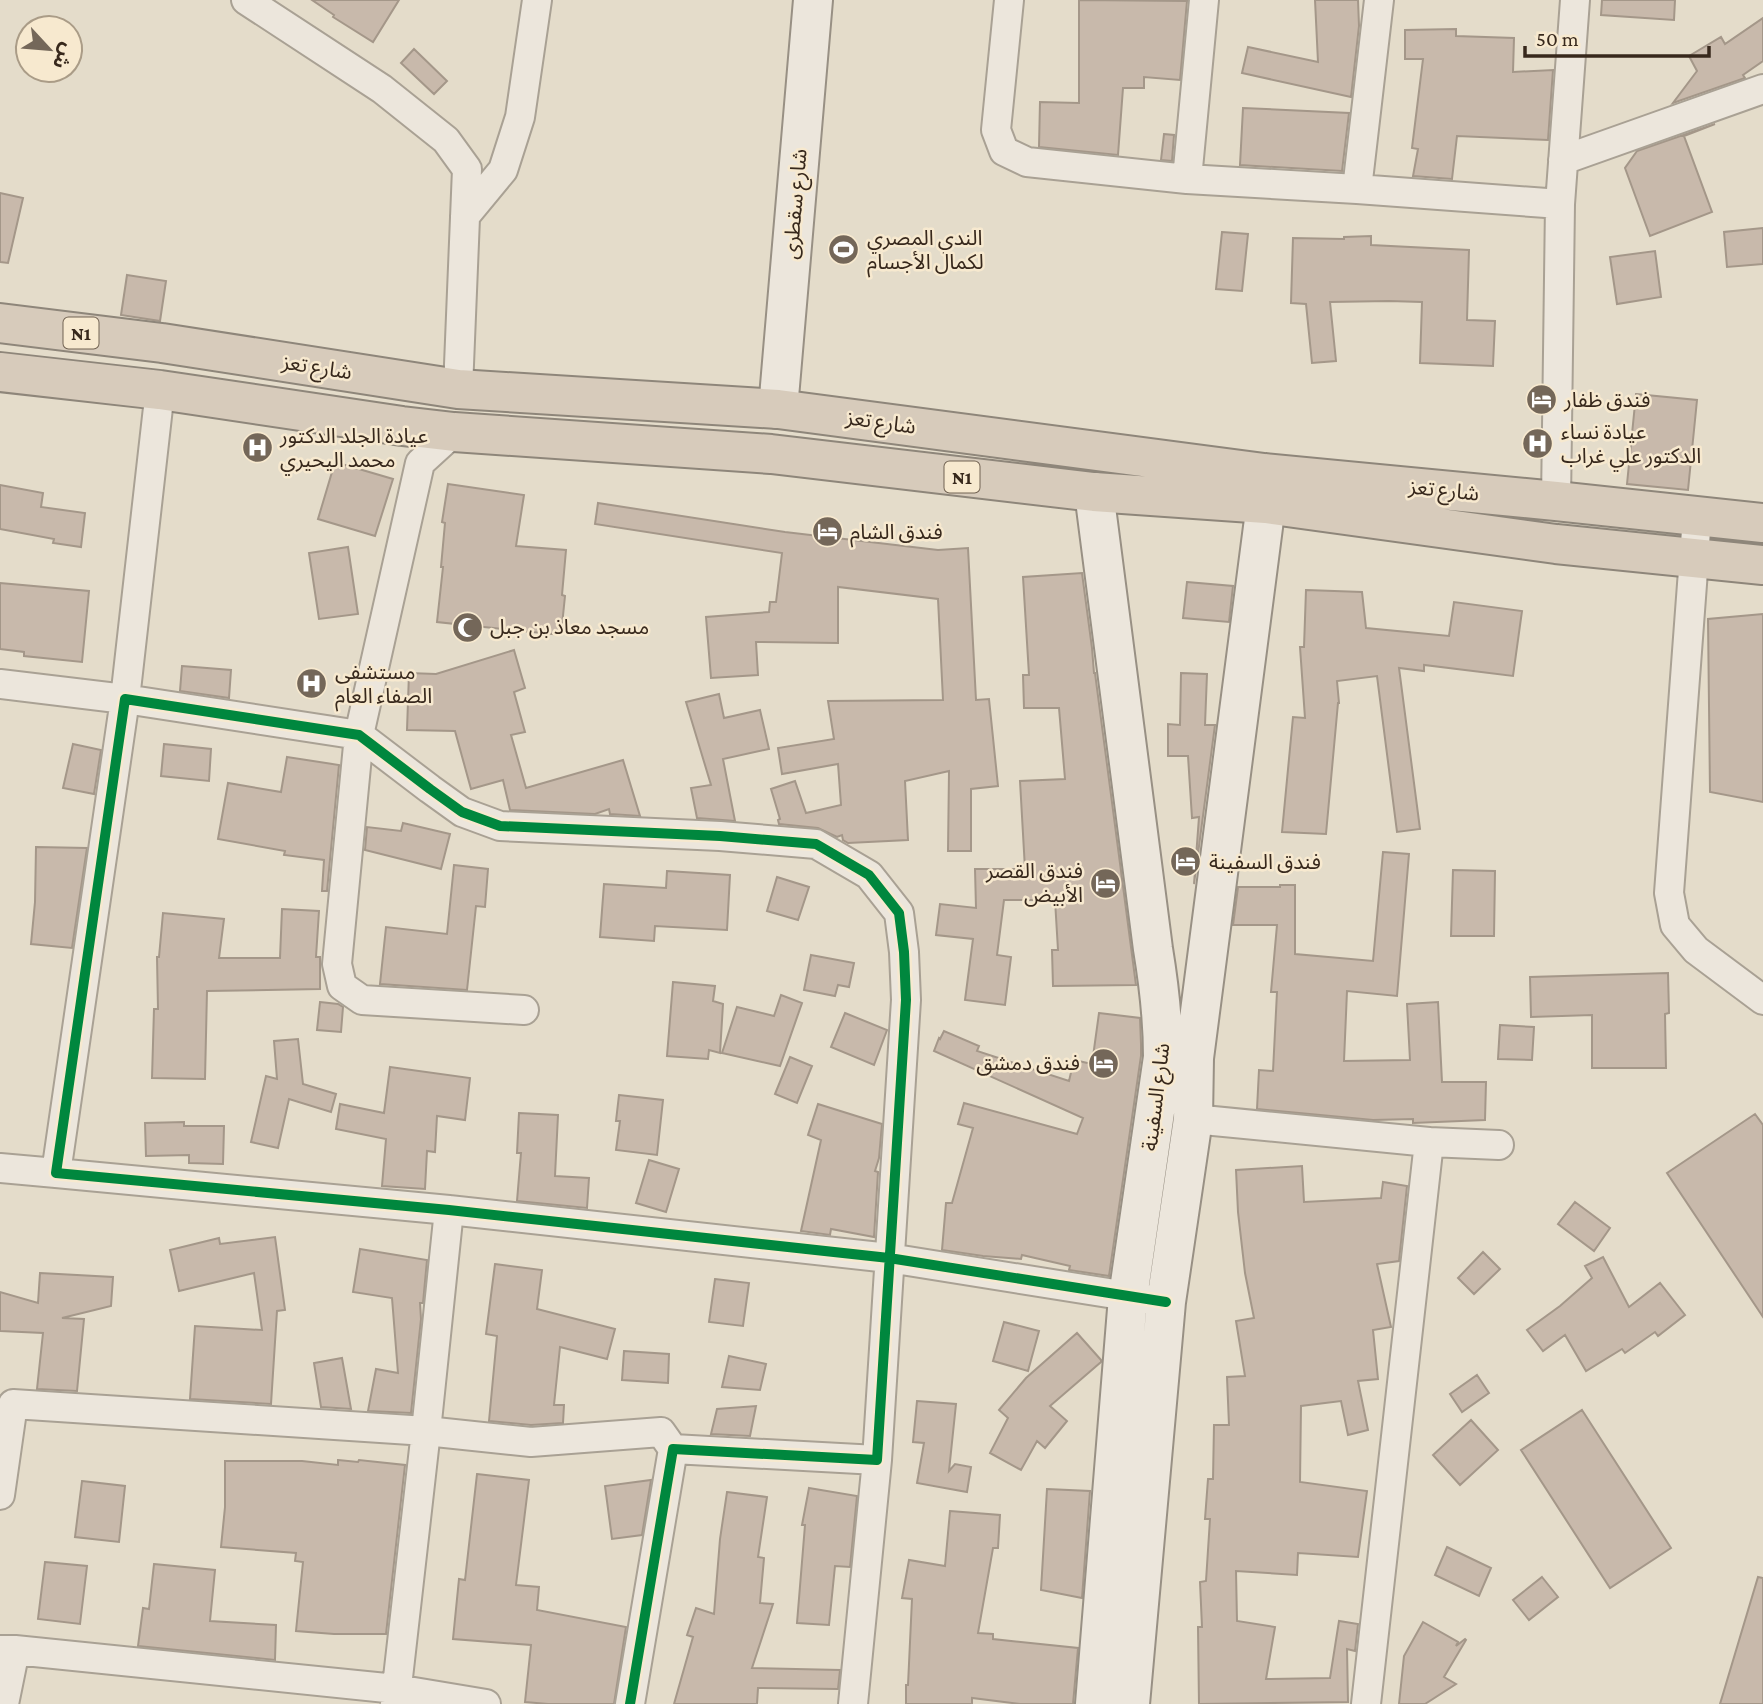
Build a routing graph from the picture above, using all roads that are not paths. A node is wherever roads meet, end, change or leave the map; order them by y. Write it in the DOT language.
graph roads {
  1 [pos="246,0"];
  2 [pos="537,0"];
  3 [pos="813,0"];
  4 [pos="1009,0"];
  5 [pos="1205,0"];
  6 [pos="1379,0"];
  7 [pos="1574,0"];
  8 [pos="1763,89"];
  9 [pos="1563,160"];
  10 [pos="1187,179"];
  11 [pos="1357,188"];
  12 [pos="1560,204"];
  13 [pos="465,216"];
  14 [pos="0,323"];
  15 [pos="163,343"];
  16 [pos="0,372"];
  17 [pos="458,389"];
  18 [pos="160,390"];
  19 [pos="778,409"];
  20 [pos="402,426"];
  21 [pos="454,432"];
  22 [pos="771,454"];
  23 [pos="420,463"];
  24 [pos="1094,492"];
  25 [pos="1556,501"];
  26 [pos="1266,504"];
  27 [pos="1697,517"];
  28 [pos="1763,523"];
  29 [pos="1694,557"];
  30 [pos="1763,565"];
  31 [pos="0,684"];
  32 [pos="125,699"];
  33 [pos="359,735"];
  34 [pos="1763,1000"];
  35 [pos="524,1010"];
  36 [pos="1178,1057"];
  37 [pos="1193,1119"];
  38 [pos="1429,1142"];
  39 [pos="1499,1145"];
  40 [pos="0,1168"];
  41 [pos="56,1173"];
  42 [pos="449,1210"];
  43 [pos="889,1258"];
  44 [pos="1128,1297"];
  45 [pos="1166,1302"];
  46 [pos="426,1431"];
  47 [pos="673,1449"];
  48 [pos="877,1460"];
  49 [pos="0,1495"];
  50 [pos="7,1650"];
  51 [pos="395,1697"];
  52 [pos="4,1704"];
  53 [pos="486,1704"];
  54 [pos="630,1704"];
  55 [pos="853,1704"];
  56 [pos="1095,1704"];
  57 [pos="1130,1704"];
  58 [pos="1366,1704"];
  1 -- 13 [label="street"];
  2 -- 13 [label="street"];
  3 -- 19 [label="street, شارع سقطرى"];
  4 -- 10 [label="street"];
  5 -- 10 [label="street"];
  6 -- 11 [label="street"];
  7 -- 9 [label="street"];
  8 -- 9 [label="street"];
  9 -- 12 [label="street"];
  10 -- 11 [label="street"];
  11 -- 12 [label="street"];
  12 -- 25 [label="street"];
  13 -- 17 [label="street"];
  14 -- 15 [label="highway, شارع تعز / N1"];
  15 -- 17 [label="highway, شارع تعز / N1"];
  15 -- 18 [label="highway"];
  16 -- 18 [label="highway, شارع تعز / N1"];
  17 -- 19 [label="highway, شارع تعز / N1"];
  18 -- 20 [label="highway, شارع تعز / N1"];
  18 -- 32 [label="street"];
  19 -- 22 [label="highway"];
  19 -- 25 [label="highway, شارع تعز / N1"];
  20 -- 21 [label="highway, شارع تعز / N1"];
  20 -- 23 [label="street"];
  21 -- 22 [label="highway, شارع تعز / N1"];
  21 -- 23 [label="street"];
  22 -- 24 [label="highway, شارع تعز / N1"];
  23 -- 33 [label="street"];
  24 -- 26 [label="highway, شارع تعز / N1"];
  24 -- 36 [label="street, شارع السفينة"];
  25 -- 27 [label="highway, شارع تعز / N1"];
  26 -- 29 [label="highway, شارع تعز / N1"];
  26 -- 36 [label="street, شارع السفينة"];
  27 -- 28 [label="highway, شارع تعز / N1"];
  27 -- 29 [label="street"];
  29 -- 30 [label="highway, شارع تعز / N1"];
  29 -- 34 [label="street"];
  31 -- 32 [label="street"];
  32 -- 33 [label="street"];
  32 -- 41 [label="street"];
  33 -- 35 [label="street"];
  33 -- 43 [label="street"];
  36 -- 37 [label="street, شارع السفينة"];
  36 -- 44 [label="street, شارع السفينة"];
  37 -- 38 [label="street"];
  37 -- 45 [label="street, شارع السفينة"];
  38 -- 39 [label="street"];
  38 -- 58 [label="street"];
  40 -- 41 [label="street"];
  41 -- 42 [label="street"];
  42 -- 43 [label="street"];
  42 -- 46 [label="street"];
  43 -- 44 [label="street"];
  43 -- 48 [label="street"];
  44 -- 45 [label="street"];
  44 -- 56 [label="street, شارع السفينة"];
  45 -- 57 [label="street, شارع السفينة"];
  46 -- 47 [label="street"];
  46 -- 49 [label="street"];
  46 -- 51 [label="street"];
  47 -- 48 [label="street"];
  47 -- 54 [label="street"];
  48 -- 55 [label="street"];
  50 -- 51 [label="street"];
  50 -- 52 [label="street"];
  51 -- 53 [label="street"];
}
